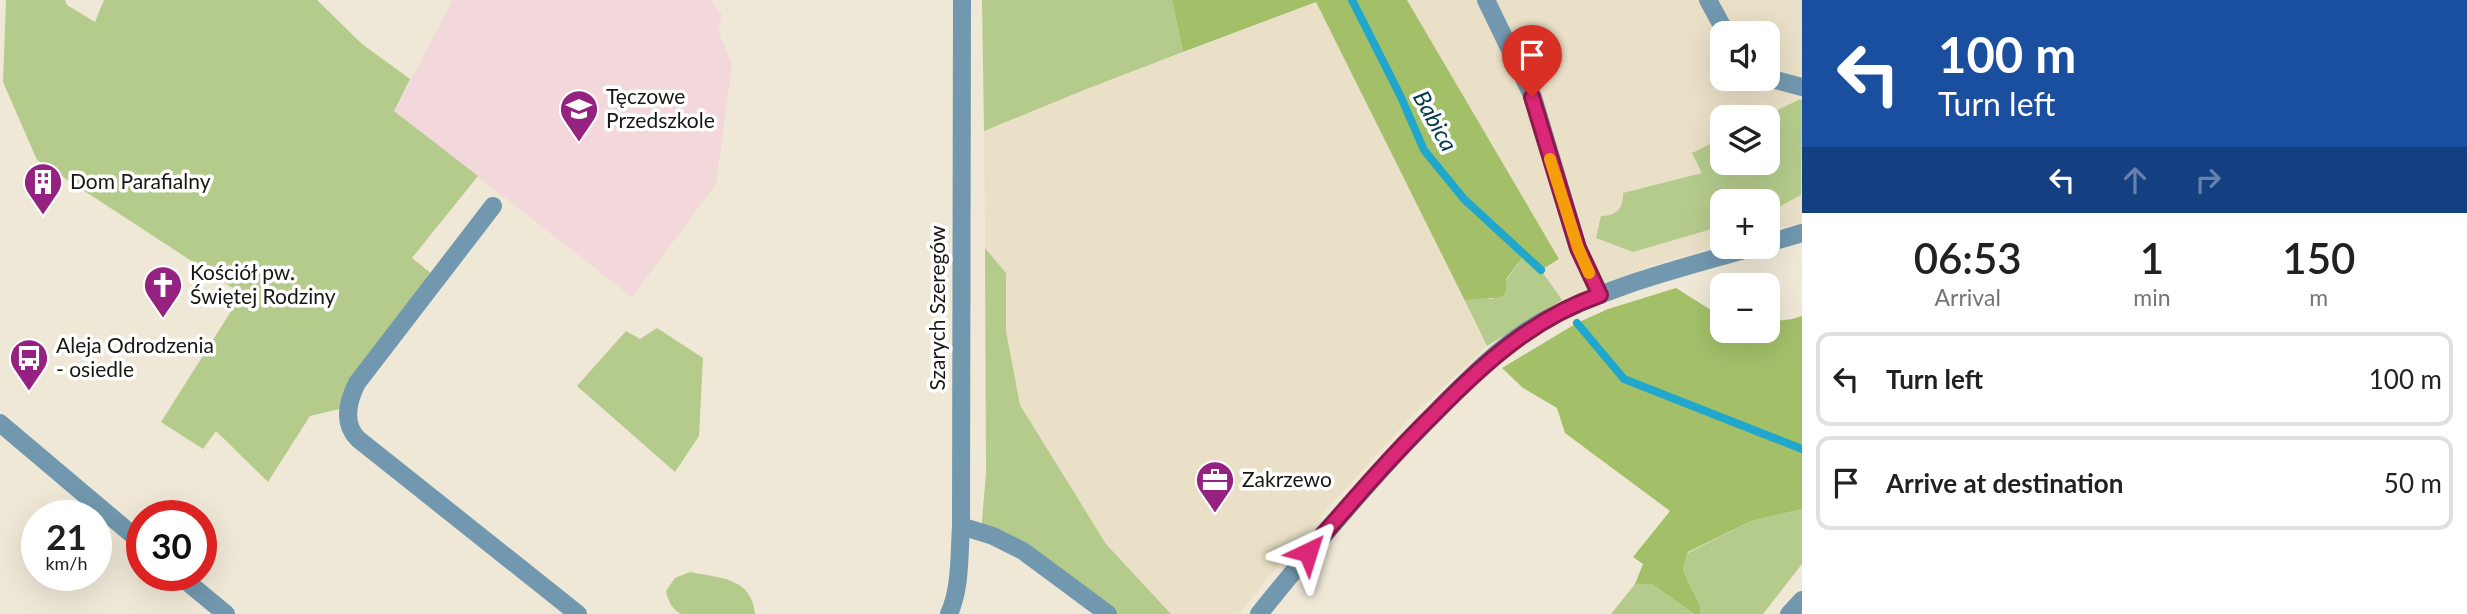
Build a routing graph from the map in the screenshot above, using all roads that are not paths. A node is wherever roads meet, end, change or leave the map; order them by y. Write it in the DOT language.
graph roads {
  1 [pos="962,0"];
  2 [pos="1486,0"];
  3 [pos="1708,0"];
  4 [pos="1719,21"];
  5 [pos="1780,81"];
  6 [pos="1802,87"];
  7 [pos="493,206"];
  8 [pos="1802,233"];
  9 [pos="1780,239"];
  10 [pos="1715,259"];
  11 [pos="1596,296"];
  12 [pos="0,423"];
  13 [pos="961,526"];
  14 [pos="126,530"];
  15 [pos="198,591"];
  16 [pos="1802,600"];
  17 [pos="226,614"];
  18 [pos="578,614"];
  19 [pos="949,614"];
  20 [pos="1108,614"];
  21 [pos="1259,614"];
  22 [pos="1789,614"];
  1 -- 13 [label="street, Szarych Szeregów"];
  2 -- 11 [label="street"];
  3 -- 4 [label="street"];
  5 -- 6 [label="street"];
  7 -- 18 [label="street"];
  8 -- 9 [label="street"];
  10 -- 11 [label="street"];
  11 -- 21 [label="street"];
  12 -- 14 [label="street"];
  13 -- 19 [label="street, Szarych Szeregów"];
  13 -- 20 [label="street"];
  15 -- 17 [label="street"];
  16 -- 22 [label="street"];
}
